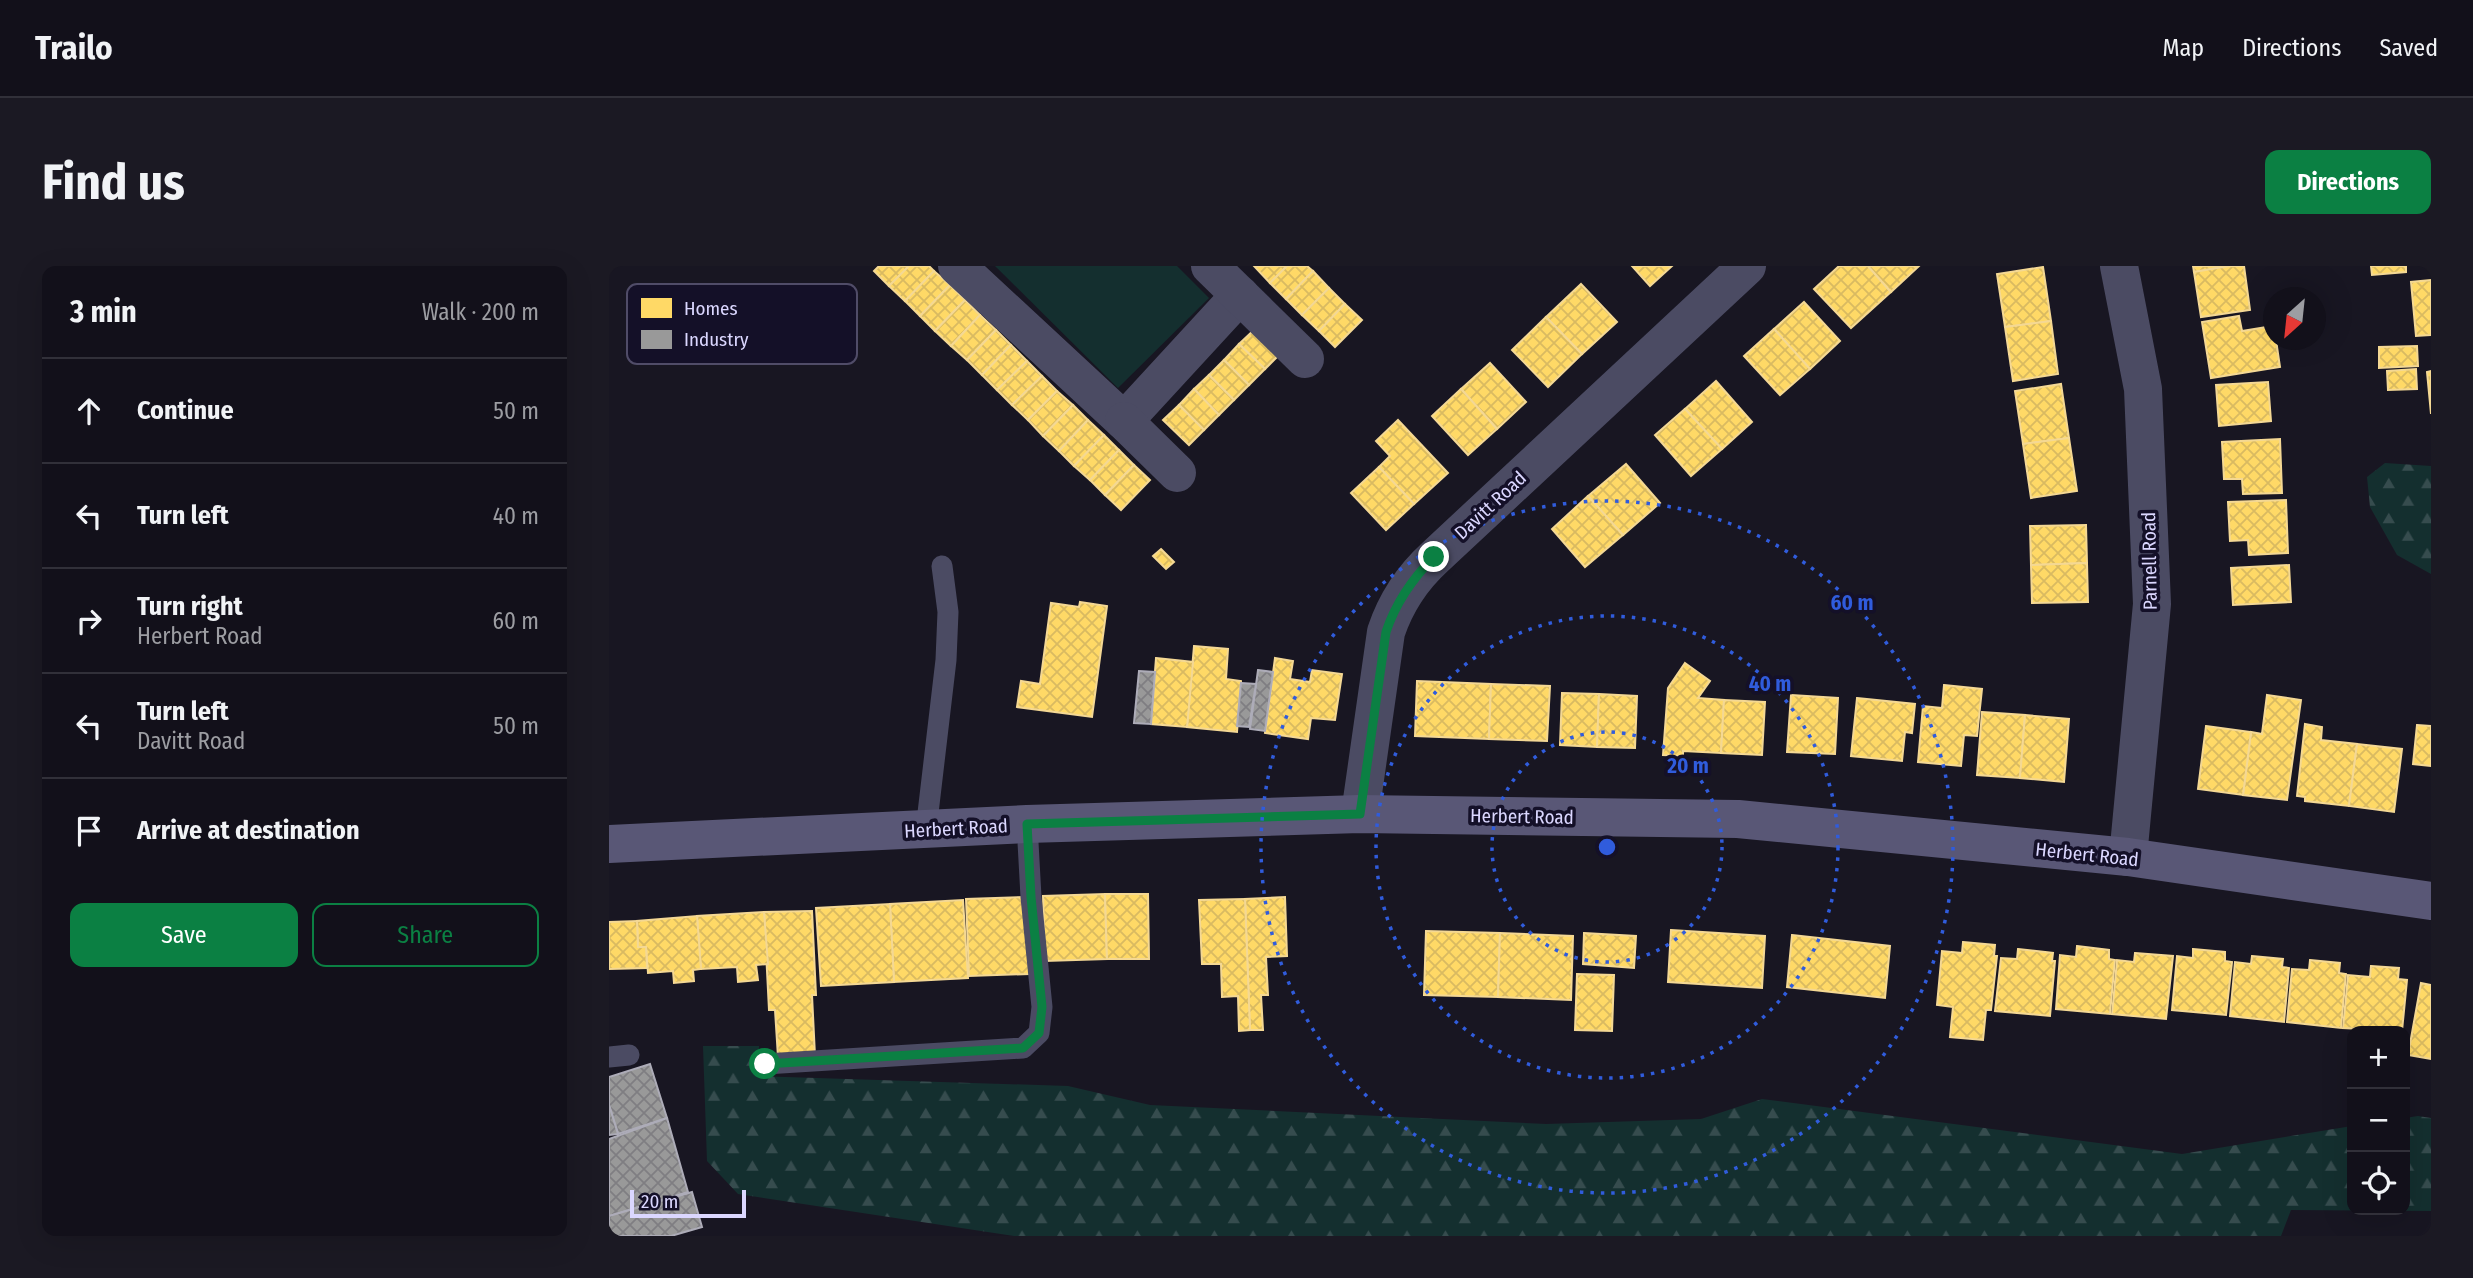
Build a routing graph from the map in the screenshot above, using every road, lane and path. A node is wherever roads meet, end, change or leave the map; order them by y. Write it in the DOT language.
graph roads {
  1 [pos="957,266"];
  2 [pos="1210,266"];
  3 [pos="1747,266"];
  4 [pos="2119,266"];
  5 [pos="1240,295"];
  6 [pos="1305,359"];
  7 [pos="1124,421"];
  8 [pos="1177,473"];
  9 [pos="942,566"];
  10 [pos="1360,814"];
  11 [pos="1027,824"];
  12 [pos="926,830"];
  13 [pos="609,844"];
  14 [pos="2127,857"];
  15 [pos="2431,901"];
  16 [pos="765,1064"];
  1 -- 7 [label="street"];
  2 -- 5 [label="street"];
  3 -- 10 [label="street, Davitt Road"];
  4 -- 14 [label="street, Parnell Road"];
  5 -- 6 [label="street"];
  5 -- 7 [label="street"];
  7 -- 8 [label="street"];
  9 -- 12 [label="lane"];
  10 -- 11 [label="street, Herbert Road"];
  10 -- 14 [label="street, Herbert Road"];
  11 -- 12 [label="street, Herbert Road"];
  11 -- 16 [label="lane"];
  12 -- 13 [label="street, Herbert Road"];
  14 -- 15 [label="street, Herbert Road"];
}
